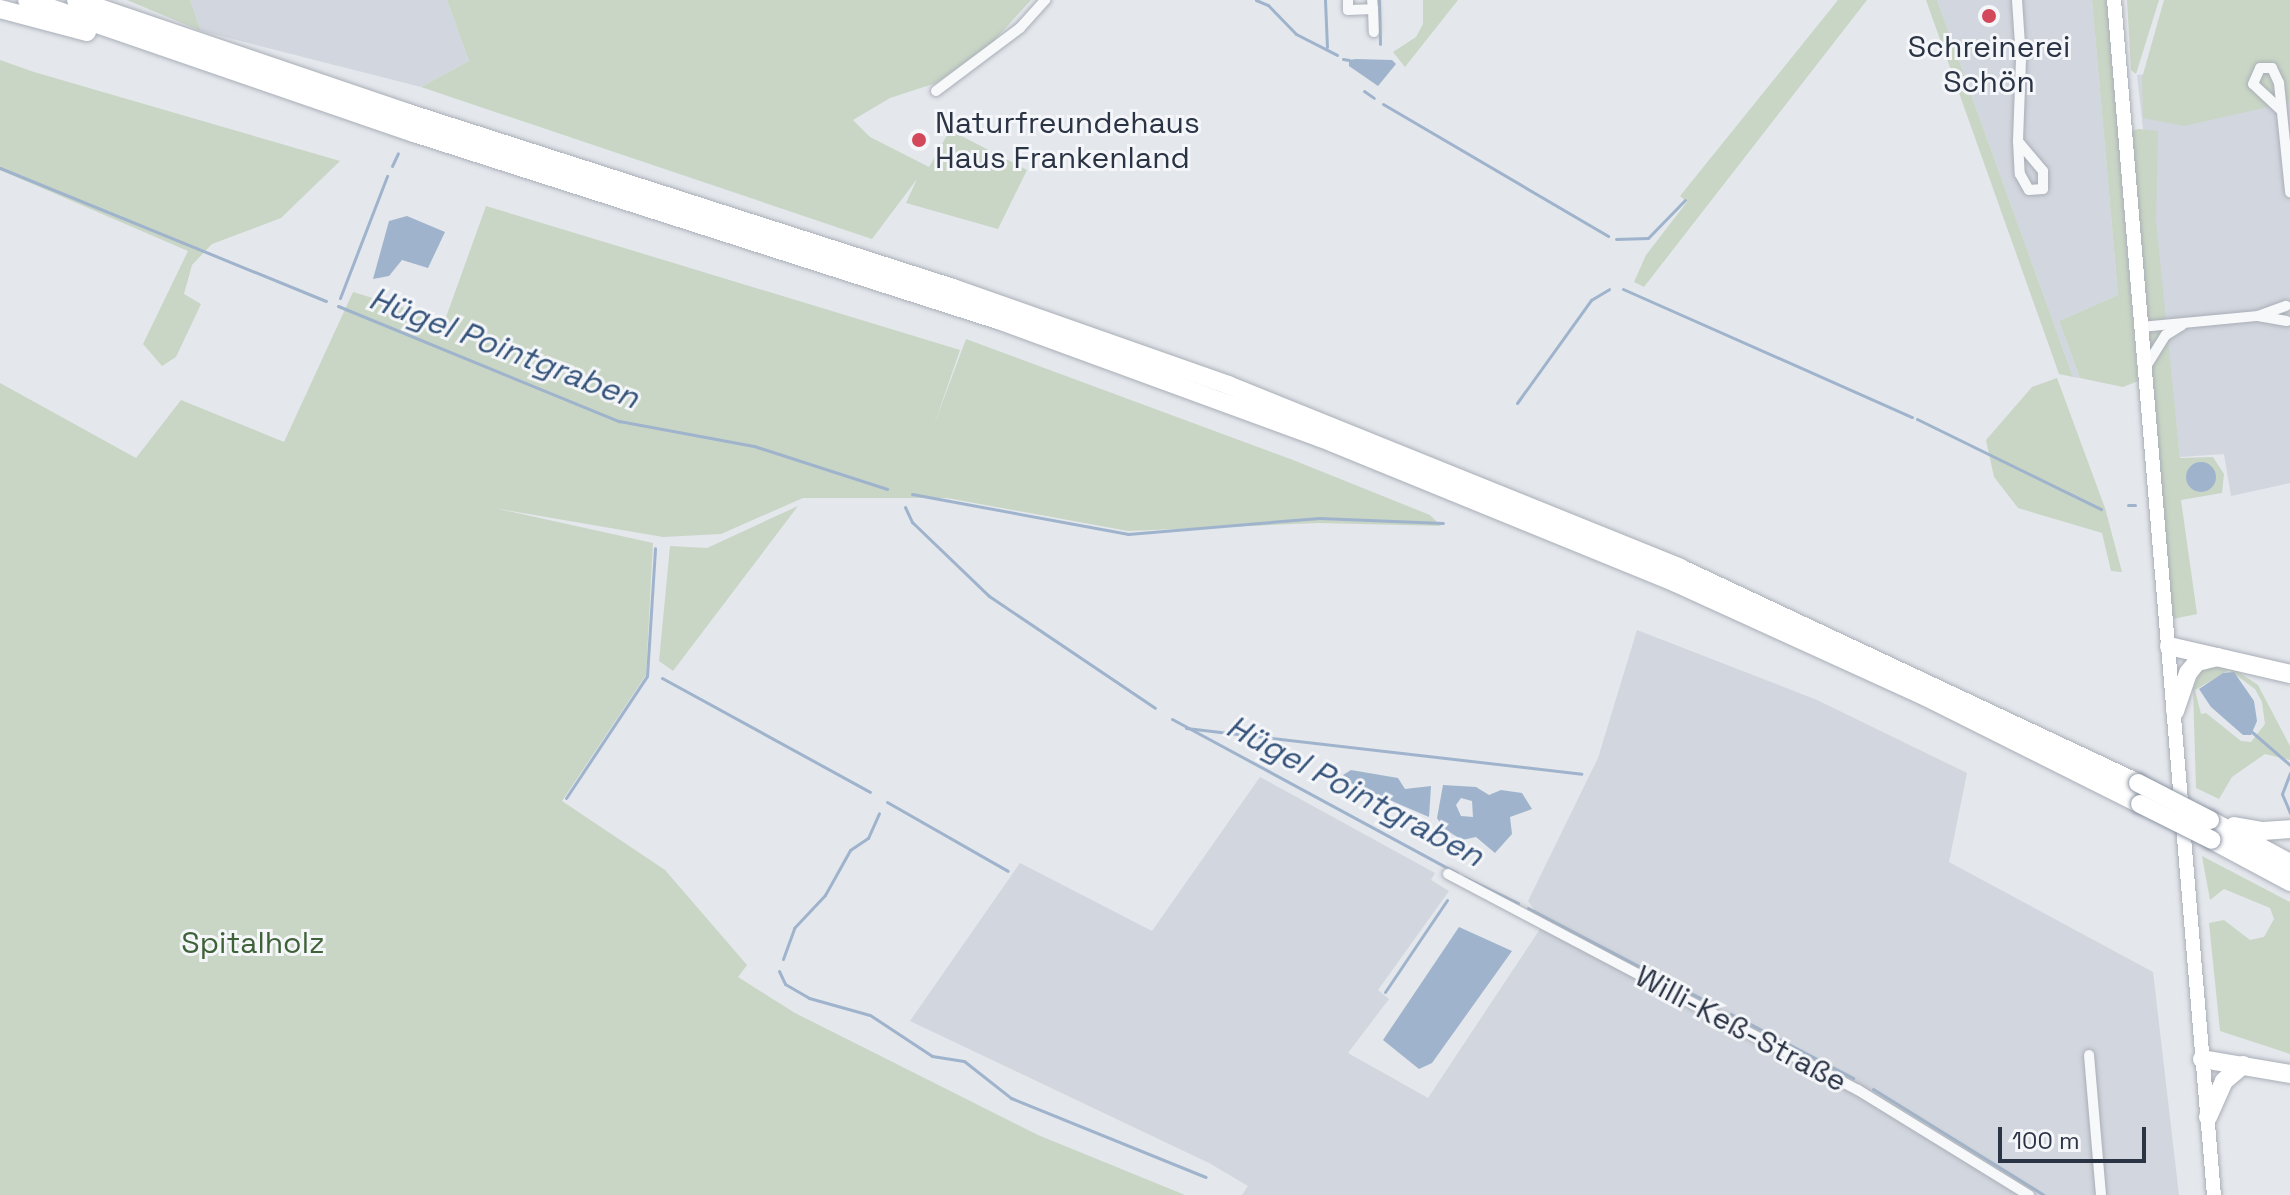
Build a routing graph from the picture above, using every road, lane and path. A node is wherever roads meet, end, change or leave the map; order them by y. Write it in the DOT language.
graph roads {
  1 [pos="27,0"];
  2 [pos="76,0"];
  3 [pos="1045,0"];
  4 [pos="1348,0"];
  5 [pos="2017,0"];
  6 [pos="2114,0"];
  7 [pos="1372,5"];
  8 [pos="0,9"];
  9 [pos="1374,32"];
  10 [pos="157,45"];
  11 [pos="936,91"];
  12 [pos="2281,110"];
  13 [pos="2018,141"];
  14 [pos="2290,192"];
  15 [pos="2288,303"];
  16 [pos="2258,316"];
  17 [pos="2288,322"];
  18 [pos="2183,324"];
  19 [pos="2141,327"];
  20 [pos="2145,368"];
  21 [pos="2169,646"];
  22 [pos="2224,656"];
  23 [pos="2290,674"];
  24 [pos="2175,711"];
  25 [pos="2210,820"];
  26 [pos="2290,829"];
  27 [pos="2290,863"];
  28 [pos="1448,874"];
  29 [pos="2290,882"];
  30 [pos="2089,1055"];
  31 [pos="2202,1059"];
  32 [pos="2243,1065"];
  33 [pos="2290,1074"];
  34 [pos="2208,1117"];
  35 [pos="2029,1195"];
  36 [pos="2101,1195"];
  37 [pos="2214,1195"];
  1 -- 10 [label="highway"];
  2 -- 25 [label="highway, bridge"];
  3 -- 11 [label="street"];
  4 -- 7 [label="street"];
  5 -- 13 [label="street"];
  6 -- 19 [label="main road"];
  7 -- 9 [label="street"];
  8 -- 10 [label="highway"];
  10 -- 29 [label="highway, bridge"];
  12 -- 14 [label="street"];
  13 -- 13 [label="street"];
  15 -- 16 [label="street"];
  15 -- 17 [label="street"];
  16 -- 17 [label="street"];
  16 -- 18 [label="street"];
  18 -- 19 [label="street"];
  18 -- 20 [label="street"];
  19 -- 20 [label="main road"];
  20 -- 21 [label="main road"];
  21 -- 22 [label="highway"];
  21 -- 24 [label="main road"];
  22 -- 23 [label="highway"];
  22 -- 24 [label="highway"];
  24 -- 31 [label="main road"];
  25 -- 26 [label="highway"];
  25 -- 27 [label="highway"];
  28 -- 35 [label="street, Willi-Keß-Straße"];
  30 -- 36 [label="street"];
  31 -- 32 [label="highway"];
  31 -- 34 [label="main road"];
  32 -- 33 [label="highway"];
  32 -- 34 [label="highway"];
  34 -- 37 [label="main road"];
}
